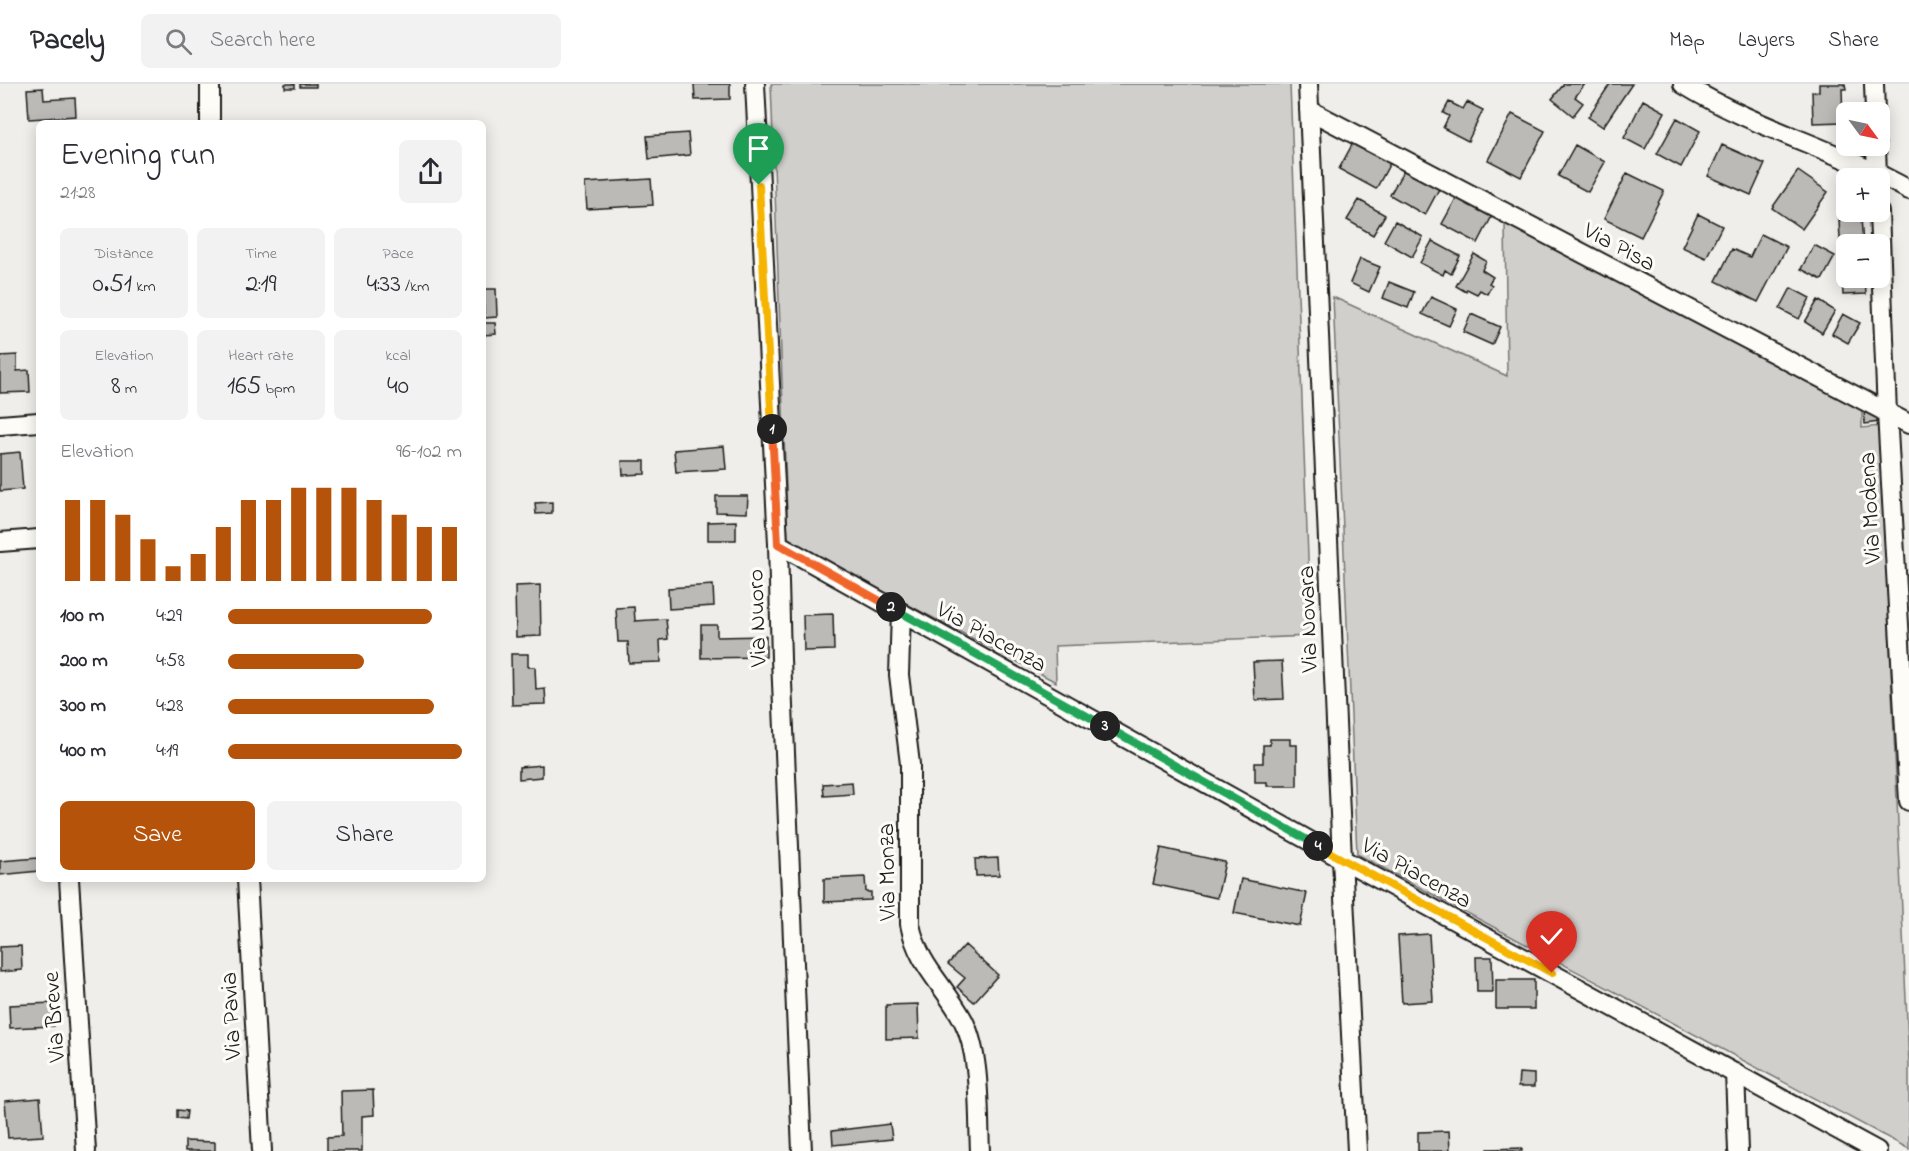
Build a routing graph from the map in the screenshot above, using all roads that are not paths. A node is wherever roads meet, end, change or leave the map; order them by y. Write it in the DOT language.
graph roads {
  1 [pos="210,84"];
  2 [pos="754,84"];
  3 [pos="1308,84"];
  4 [pos="1683,84"];
  5 [pos="1874,84"];
  6 [pos="1875,102"];
  7 [pos="1309,110"];
  8 [pos="210,120"];
  9 [pos="1861,168"];
  10 [pos="1890,181"];
  11 [pos="1909,190"];
  12 [pos="1879,222"];
  13 [pos="1887,413"];
  14 [pos="36,422"];
  15 [pos="1909,424"];
  16 [pos="0,425"];
  17 [pos="36,539"];
  18 [pos="0,542"];
  19 [pos="778,544"];
  20 [pos="901,612"];
  21 [pos="1909,801"];
  22 [pos="1342,859"];
  23 [pos="69,882"];
  24 [pos="247,882"];
  25 [pos="1735,1073"];
  26 [pos="86,1151"];
  27 [pos="262,1151"];
  28 [pos="802,1151"];
  29 [pos="980,1151"];
  30 [pos="1357,1151"];
  31 [pos="1738,1151"];
  32 [pos="1877,1151"];
  1 -- 8 [label="street"];
  2 -- 19 [label="street, Via Nuoro"];
  3 -- 7 [label="street, Via Novara"];
  4 -- 9 [label="street"];
  5 -- 6 [label="street"];
  7 -- 13 [label="street, Via Pisa"];
  7 -- 22 [label="street, Via Novara"];
  10 -- 11 [label="street"];
  12 -- 13 [label="street, Via Modena"];
  13 -- 15 [label="street, Via Pisa"];
  13 -- 21 [label="street, Via Modena"];
  14 -- 16 [label="street"];
  17 -- 18 [label="street"];
  19 -- 20 [label="street, Via Piacenza"];
  19 -- 28 [label="street, Via Nuoro"];
  20 -- 22 [label="street, Via Piacenza"];
  20 -- 29 [label="street, Via Monza"];
  22 -- 25 [label="street, Via Piacenza"];
  22 -- 30 [label="street, Via Novara"];
  23 -- 26 [label="street, Via Breve"];
  24 -- 27 [label="street, Via Pavia"];
  25 -- 31 [label="street"];
  25 -- 32 [label="street, Via Piacenza"];
}
